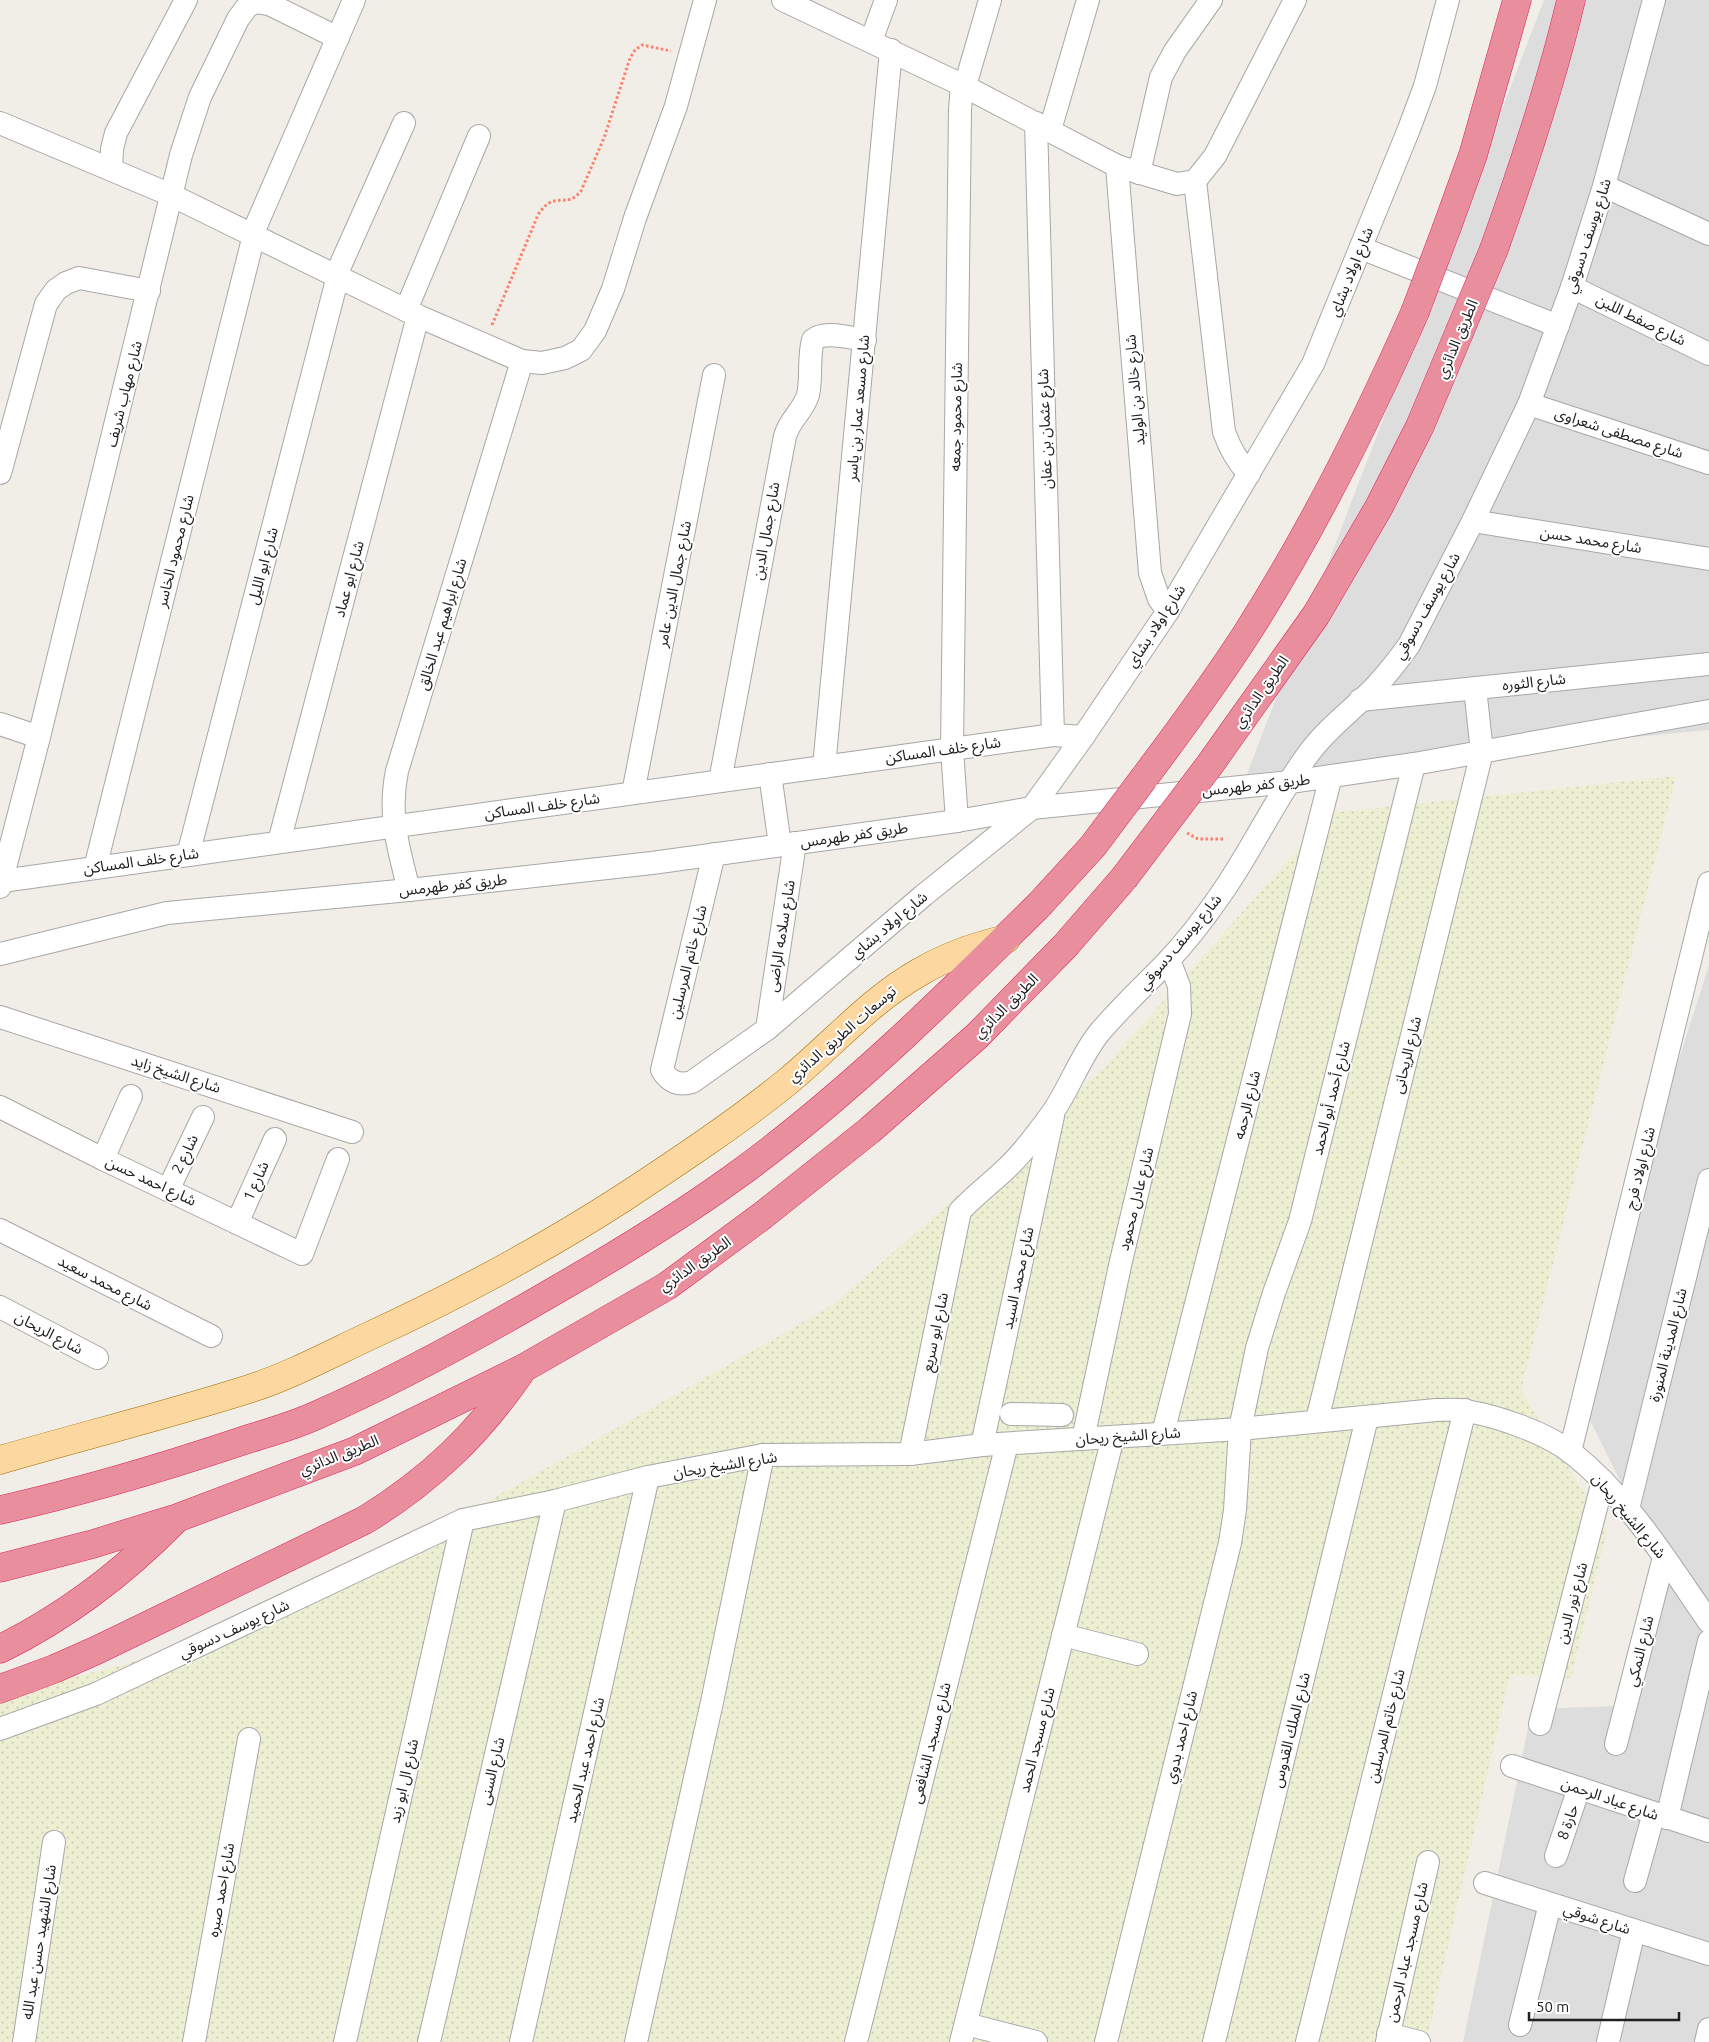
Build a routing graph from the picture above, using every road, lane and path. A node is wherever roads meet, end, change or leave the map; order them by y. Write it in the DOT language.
graph roads {
  1 [pos="186,0"];
  2 [pos="354,0"];
  3 [pos="705,0"];
  4 [pos="783,0"];
  5 [pos="886,0"];
  6 [pos="990,0"];
  7 [pos="1088,0"];
  8 [pos="1211,0"];
  9 [pos="1295,0"];
  10 [pos="1448,0"];
  11 [pos="1517,0"];
  12 [pos="1571,0"];
  13 [pos="1654,0"];
  14 [pos="338,38"];
  15 [pos="881,45"];
  16 [pos="691,55"];
  17 [pos="963,85"];
  18 [pos="0,123"];
  19 [pos="404,124"];
  20 [pos="1043,127"];
  21 [pos="479,136"];
  22 [pos="1117,166"];
  23 [pos="111,169"];
  24 [pos="1139,173"];
  25 [pos="1195,181"];
  26 [pos="1604,186"];
  27 [pos="171,195"];
  28 [pos="1709,234"];
  29 [pos="253,235"];
  30 [pos="1361,248"];
  31 [pos="337,276"];
  32 [pos="1572,287"];
  33 [pos="150,291"];
  34 [pos="412,313"];
  35 [pos="1558,326"];
  36 [pos="865,340"];
  37 [pos="484,344"];
  38 [pos="1709,354"];
  39 [pos="522,361"];
  40 [pos="714,375"];
  41 [pos="1529,404"];
  42 [pos="1709,463"];
  43 [pos="0,473"];
  44 [pos="1248,474"];
  45 [pos="1473,521"];
  46 [pos="1709,559"];
  47 [pos="1168,611"];
  48 [pos="1709,664"];
  49 [pos="1476,688"];
  50 [pos="1360,700"];
  51 [pos="1709,711"];
  52 [pos="0,724"];
  53 [pos="1054,735"];
  54 [pos="39,737"];
  55 [pos="1083,738"];
  56 [pos="952,749"];
  57 [pos="1482,752"];
  58 [pos="1414,764"];
  59 [pos="824,767"];
  60 [pos="770,774"];
  61 [pos="1331,776"];
  62 [pos="720,781"];
  63 [pos="1290,782"];
  64 [pos="633,793"];
  65 [pos="1032,808"];
  66 [pos="957,820"];
  67 [pos="394,826"];
  68 [pos="1198,839"];
  69 [pos="1225,839"];
  70 [pos="280,842"];
  71 [pos="787,844"];
  72 [pos="714,854"];
  73 [pos="188,855"];
  74 [pos="95,868"];
  75 [pos="1709,883"];
  76 [pos="1,884"];
  77 [pos="409,890"];
  78 [pos="1006,938"];
  79 [pos="0,954"];
  80 [pos="1169,960"];
  81 [pos="0,1016"];
  82 [pos="767,1029"];
  83 [pos="662,1070"];
  84 [pos="131,1096"];
  85 [pos="0,1107"];
  86 [pos="1054,1110"];
  87 [pos="203,1117"];
  88 [pos="352,1132"];
  89 [pos="275,1139"];
  90 [pos="103,1159"];
  91 [pos="338,1159"];
  92 [pos="1709,1180"];
  93 [pos="168,1190"];
  94 [pos="960,1211"];
  95 [pos="237,1223"];
  96 [pos="0,1230"];
  97 [pos="0,1307"];
  98 [pos="211,1336"];
  99 [pos="97,1358"];
  100 [pos="522,1369"];
  101 [pos="1464,1410"];
  102 [pos="1062,1415"];
  103 [pos="1367,1418"];
  104 [pos="1318,1420"];
  105 [pos="1240,1429"];
  106 [pos="1162,1433"];
  107 [pos="1113,1437"];
  108 [pos="1083,1439"];
  109 [pos="1015,1444"];
  110 [pos="982,1446"];
  111 [pos="1570,1452"];
  112 [pos="910,1454"];
  113 [pos="763,1455"];
  114 [pos="0,1460"];
  115 [pos="648,1477"];
  116 [pos="1603,1481"];
  117 [pos="555,1501"];
  118 [pos="1628,1509"];
  119 [pos="0,1510"];
  120 [pos="177,1518"];
  121 [pos="464,1520"];
  122 [pos="1664,1557"];
  123 [pos="0,1568"];
  124 [pos="1709,1622"];
  125 [pos="1063,1635"];
  126 [pos="1709,1641"];
  127 [pos="0,1649"];
  128 [pos="1137,1654"];
  129 [pos="0,1689"];
  130 [pos="1540,1724"];
  131 [pos="0,1729"];
  132 [pos="249,1739"];
  133 [pos="1616,1744"];
  134 [pos="1512,1766"];
  135 [pos="1579,1788"];
  136 [pos="1661,1816"];
  137 [pos="1709,1831"];
  138 [pos="54,1842"];
  139 [pos="1556,1856"];
  140 [pos="1428,1862"];
  141 [pos="1635,1881"];
  142 [pos="1485,1883"];
  143 [pos="1550,1904"];
  144 [pos="1634,1930"];
  145 [pos="1709,1954"];
  146 [pos="1520,2025"];
  147 [pos="1709,2029"];
  148 [pos="963,2033"];
  149 [pos="1387,2038"];
  150 [pos="24,2042"];
  151 [pos="194,2042"];
  152 [pos="344,2042"];
  153 [pos="429,2042"];
  154 [pos="521,2042"];
  155 [pos="636,2042"];
  156 [pos="856,2042"];
  157 [pos="1036,2042"];
  158 [pos="1106,2042"];
  159 [pos="1214,2042"];
  160 [pos="1306,2042"];
  161 [pos="1419,2042"];
  162 [pos="1608,2042"];
  163 [pos="1706,2042"];
  1 -- 23 [label="street"];
  2 -- 14 [label="street, شارع محمود الخاسر"];
  3 -- 16 [label="street"];
  4 -- 15 [label="street"];
  5 -- 15 [label="street, شارع مسعد عمار بن ياسر"];
  6 -- 17 [label="street, شارع محمود جمعه"];
  7 -- 20 [label="street, شارع عثمان بن عفان"];
  8 -- 24 [label="street"];
  9 -- 25 [label="street"];
  10 -- 30 [label="street, شارع اولاد بشاي"];
  11 -- 78 [label="highway, bridge"];
  12 -- 100 [label="highway, الطريق الدائري, bridge"];
  13 -- 26 [label="street, شارع يوسف دسوقي"];
  14 -- 27 [label="street, شارع مهاب شريف"];
  14 -- 29 [label="street, شارع محمود الخاسر"];
  15 -- 17 [label="street"];
  15 -- 36 [label="street, شارع مسعد عمار بن ياسر"];
  16 -- 37 [label="path"];
  16 -- 39 [label="street"];
  17 -- 20 [label="street"];
  17 -- 56 [label="street, شارع محمود جمعه"];
  18 -- 23 [label="street"];
  19 -- 31 [label="street, شارع ابو الليل"];
  20 -- 22 [label="street"];
  20 -- 53 [label="street, شارع عثمان بن عفان"];
  21 -- 34 [label="street, شارع ابو عماد"];
  22 -- 24 [label="street"];
  22 -- 47 [label="street, شارع خالد بن الوليد"];
  23 -- 27 [label="street"];
  24 -- 25 [label="street"];
  25 -- 44 [label="street"];
  26 -- 28 [label="street"];
  26 -- 32 [label="street, شارع يوسف دسوقي"];
  27 -- 29 [label="street"];
  27 -- 33 [label="street, شارع مهاب شريف"];
  29 -- 31 [label="street"];
  29 -- 74 [label="street, شارع محمود الخاسر"];
  30 -- 35 [label="street"];
  30 -- 44 [label="street, شارع اولاد بشاي"];
  31 -- 34 [label="street"];
  31 -- 73 [label="street, شارع ابو الليل"];
  32 -- 35 [label="street, شارع يوسف دسوقي"];
  32 -- 38 [label="street, شارع صفط اللبن"];
  33 -- 43 [label="street"];
  33 -- 54 [label="street, شارع مهاب شريف"];
  34 -- 37 [label="street"];
  34 -- 70 [label="street, شارع ابو عماد"];
  35 -- 41 [label="street, شارع يوسف دسوقي"];
  36 -- 59 [label="street, شارع مسعد عمار بن ياسر"];
  36 -- 62 [label="street, شارع جمال الدين"];
  37 -- 39 [label="street"];
  39 -- 67 [label="street, شارع ابراهيم عبد الخالق"];
  40 -- 64 [label="street, شارع جمال الدين عامر"];
  41 -- 42 [label="street, شارع مصطفى شعراوى"];
  41 -- 45 [label="street, شارع يوسف دسوقي"];
  44 -- 47 [label="street, شارع اولاد بشاي"];
  45 -- 46 [label="street, شارع محمد حسن"];
  45 -- 50 [label="street, شارع يوسف دسوقي"];
  47 -- 55 [label="street, شارع اولاد بشاي"];
  48 -- 49 [label="street, شارع الثوره"];
  49 -- 50 [label="street, شارع الثوره"];
  49 -- 57 [label="street, شارع الريحانى"];
  50 -- 63 [label="street, شارع يوسف دسوقي"];
  51 -- 57 [label="street, طريق كفر طهرمس"];
  52 -- 54 [label="street"];
  53 -- 55 [label="street, شارع خلف المساكن"];
  53 -- 56 [label="street, شارع خلف المساكن"];
  54 -- 76 [label="street, شارع مهاب شريف"];
  55 -- 65 [label="street, شارع اولاد بشاي"];
  56 -- 59 [label="street, شارع خلف المساكن"];
  56 -- 66 [label="street, شارع محمود جمعه"];
  57 -- 58 [label="street, طريق كفر طهرمس"];
  57 -- 104 [label="street, شارع الريحانى"];
  58 -- 61 [label="street, طريق كفر طهرمس"];
  58 -- 105 [label="street, شارع أحمد أبو الحمد"];
  59 -- 60 [label="street, شارع خلف المساكن"];
  60 -- 62 [label="street, شارع خلف المساكن"];
  60 -- 71 [label="street, شارع سلامه الراضى"];
  61 -- 63 [label="street, طريق كفر طهرمس"];
  61 -- 106 [label="street, شارع الرحمه"];
  62 -- 64 [label="street, شارع خلف المساكن"];
  63 -- 65 [label="street, طريق كفر طهرمس"];
  63 -- 80 [label="street, شارع يوسف دسوقي"];
  64 -- 67 [label="street, شارع خلف المساكن"];
  65 -- 66 [label="street, طريق كفر طهرمس"];
  65 -- 82 [label="street, شارع اولاد بشاي"];
  66 -- 71 [label="street, طريق كفر طهرمس"];
  67 -- 70 [label="street, شارع خلف المساكن"];
  67 -- 77 [label="street, شارع ابراهيم عبد الخالق"];
  68 -- 69 [label="path"];
  70 -- 73 [label="street, شارع خلف المساكن"];
  71 -- 72 [label="street, طريق كفر طهرمس"];
  71 -- 82 [label="street, شارع سلامه الراضى"];
  72 -- 77 [label="street, طريق كفر طهرمس"];
  72 -- 83 [label="street, شارع خاتم المرسلين"];
  73 -- 74 [label="street, شارع خلف المساكن"];
  74 -- 76 [label="street, شارع خلف المساكن"];
  75 -- 111 [label="street, شارع اولاد فرج"];
  77 -- 79 [label="street, طريق كفر طهرمس"];
  78 -- 114 [label="main road, توسعات الطريق الدائري"];
  78 -- 119 [label="highway"];
  80 -- 86 [label="street, شارع يوسف دسوقي"];
  80 -- 108 [label="street, شارع عادل محمود"];
  81 -- 88 [label="street, شارع الشيخ زايد"];
  82 -- 83 [label="street, شارع اولاد بشاي"];
  84 -- 90 [label="street"];
  85 -- 90 [label="street, شارع احمد حسن"];
  86 -- 94 [label="street, شارع يوسف دسوقي"];
  86 -- 110 [label="street, شارع محمد السيد"];
  87 -- 93 [label="street, شارع 2"];
  89 -- 95 [label="street, شارع 1"];
  90 -- 93 [label="street, شارع احمد حسن"];
  91 -- 95 [label="street, شارع احمد حسن"];
  92 -- 118 [label="street, شارع المدينة المنورة"];
  93 -- 95 [label="street, شارع احمد حسن"];
  94 -- 112 [label="street, شارع ابو سريع"];
  96 -- 98 [label="street, شارع محمد سعيد"];
  97 -- 99 [label="street, شارع الريحان"];
  100 -- 120 [label="highway, الطريق الدائري"];
  100 -- 129 [label="highway"];
  101 -- 103 [label="street, شارع الشيخ ريحان"];
  101 -- 111 [label="street, شارع الشيخ ريحان"];
  101 -- 160 [label="street, شارع خاتم المرسلين"];
  102 -- 109 [label="street, شارع مسجد الشافعى"];
  103 -- 104 [label="street, شارع الشيخ ريحان"];
  103 -- 159 [label="street, شارع الملك القدوس"];
  104 -- 105 [label="street, شارع الشيخ ريحان"];
  105 -- 106 [label="street, شارع الشيخ ريحان"];
  105 -- 158 [label="street, شارع احمد بدوي"];
  106 -- 107 [label="street, شارع الشيخ ريحان"];
  107 -- 108 [label="street, شارع الشيخ ريحان"];
  107 -- 125 [label="street, شارع مسجد الحمد"];
  108 -- 109 [label="street, شارع الشيخ ريحان"];
  109 -- 110 [label="street, شارع الشيخ ريحان"];
  109 -- 156 [label="street, شارع مسجد الشافعى"];
  110 -- 112 [label="street, شارع الشيخ ريحان"];
  111 -- 116 [label="street, شارع الشيخ ريحان"];
  112 -- 113 [label="street, شارع الشيخ ريحان"];
  113 -- 115 [label="street, شارع الشيخ ريحان"];
  113 -- 155 [label="street"];
  115 -- 117 [label="street, شارع الشيخ ريحان"];
  115 -- 154 [label="street, شارع احمد عبد الحميد"];
  116 -- 118 [label="street, شارع الشيخ ريحان"];
  116 -- 130 [label="street, شارع نور الدين"];
  117 -- 121 [label="street, شارع الشيخ ريحان"];
  117 -- 153 [label="street, شارع السنى"];
  118 -- 122 [label="street, شارع الشيخ ريحان"];
  120 -- 123 [label="highway, الطريق الدائري"];
  120 -- 127 [label="highway"];
  121 -- 131 [label="street, شارع يوسف دسوقي"];
  121 -- 152 [label="street, شارع ال ابو زيد"];
  122 -- 124 [label="street, شارع الشيخ ريحان"];
  122 -- 133 [label="street, شارع النمكي"];
  125 -- 128 [label="street"];
  125 -- 148 [label="street, شارع مسجد الحمد"];
  126 -- 136 [label="street"];
  132 -- 151 [label="street, شارع احمد صبره"];
  134 -- 135 [label="street, شارع عباد الرحمن"];
  135 -- 136 [label="street, شارع عباد الرحمن"];
  135 -- 139 [label="street, حارة 8"];
  136 -- 137 [label="street, شارع عباد الرحمن"];
  136 -- 141 [label="street"];
  138 -- 150 [label="street, شارع الشهيد حسن عبد الله"];
  140 -- 149 [label="street, شارع مسجد عباد الرحمن"];
  142 -- 143 [label="street, شارع شوقي"];
  143 -- 144 [label="street, شارع شوقي"];
  143 -- 146 [label="street"];
  144 -- 145 [label="street, شارع شوقي"];
  144 -- 162 [label="street"];
  147 -- 163 [label="street"];
  148 -- 157 [label="street"];
  149 -- 161 [label="street"];
}
